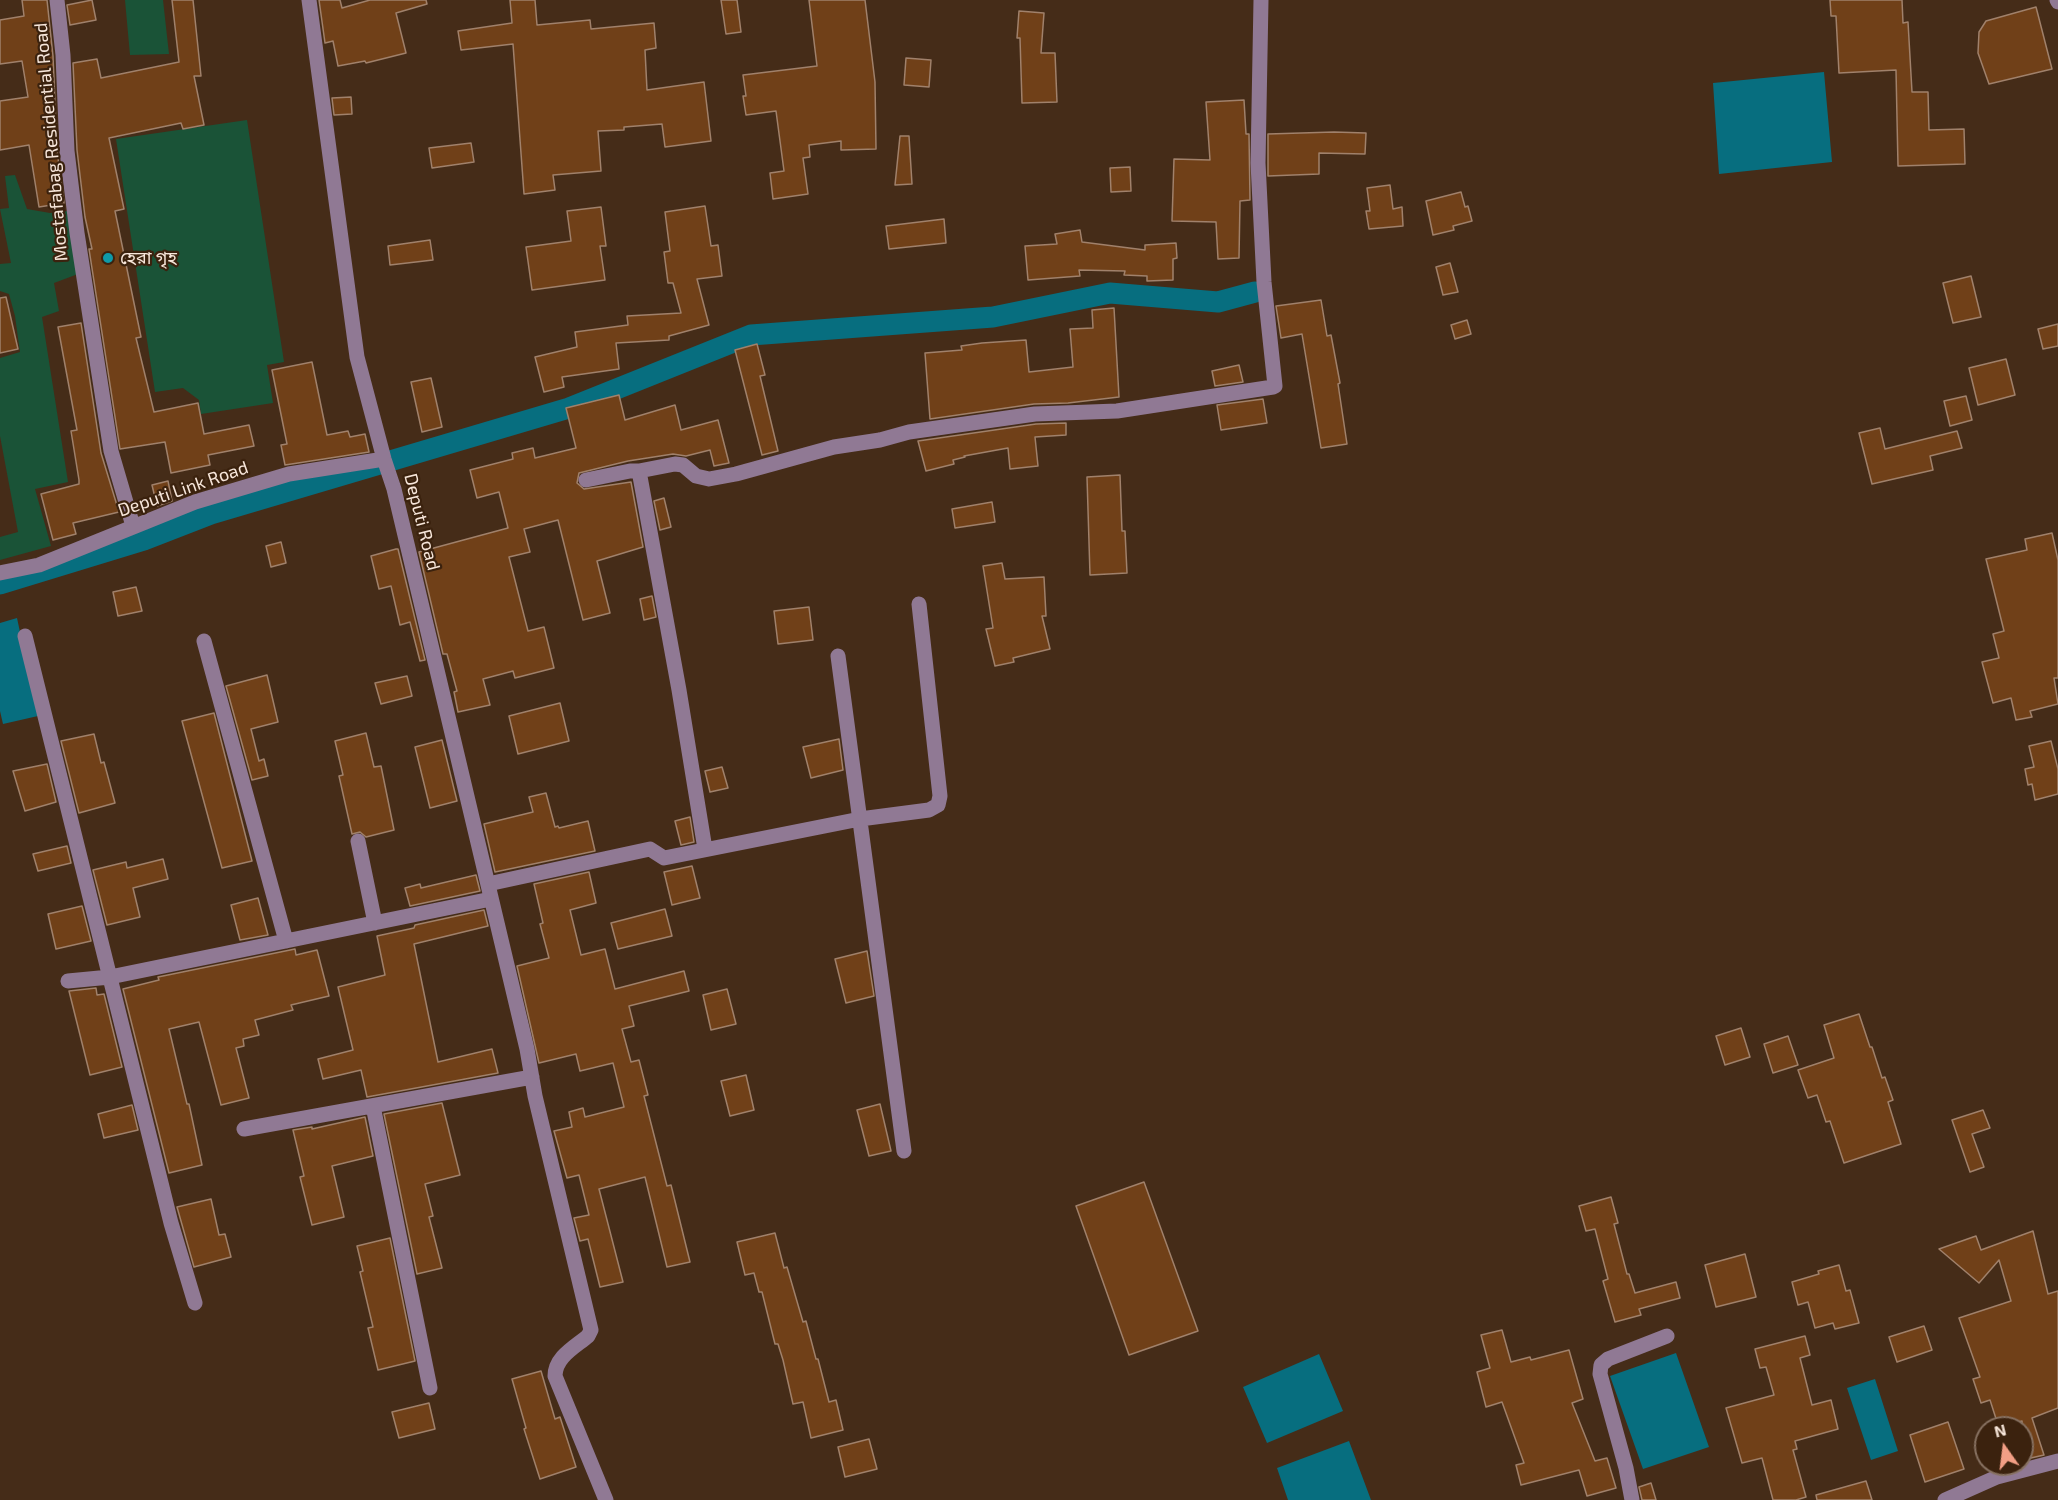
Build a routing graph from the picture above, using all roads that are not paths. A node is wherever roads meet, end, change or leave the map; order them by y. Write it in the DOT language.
graph roads {
  1 [pos="57,0"];
  2 [pos="309,0"];
  3 [pos="1262,0"];
  4 [pos="384,459"];
  5 [pos="639,471"];
  6 [pos="586,480"];
  7 [pos="133,526"];
  8 [pos="0,573"];
  9 [pos="919,604"];
  10 [pos="25,636"];
  11 [pos="204,641"];
  12 [pos="838,656"];
  13 [pos="860,819"];
  14 [pos="358,841"];
  15 [pos="705,849"];
  16 [pos="490,892"];
  17 [pos="375,923"];
  18 [pos="286,941"];
  19 [pos="110,977"];
  20 [pos="68,981"];
  21 [pos="532,1077"];
  22 [pos="373,1106"];
  23 [pos="244,1129"];
  24 [pos="904,1151"];
  25 [pos="195,1303"];
  26 [pos="1667,1336"];
  27 [pos="430,1388"];
  28 [pos="2058,1461"];
  29 [pos="606,1500"];
  30 [pos="1632,1500"];
  31 [pos="1945,1500"];
  1 -- 7 [label="street, Mostafabag Residential Road"];
  2 -- 4 [label="street, Deputi Road"];
  3 -- 5 [label="street"];
  4 -- 7 [label="street, Deputi Link Road"];
  4 -- 16 [label="street, Deputi Road"];
  5 -- 6 [label="street"];
  5 -- 15 [label="street"];
  7 -- 8 [label="street, Deputi Link Road"];
  9 -- 13 [label="street"];
  10 -- 19 [label="street"];
  11 -- 18 [label="street"];
  12 -- 13 [label="street"];
  13 -- 15 [label="street"];
  13 -- 24 [label="street"];
  14 -- 17 [label="street"];
  15 -- 16 [label="street"];
  16 -- 17 [label="street"];
  16 -- 21 [label="street, Deputi Road"];
  17 -- 18 [label="street"];
  18 -- 19 [label="street"];
  19 -- 20 [label="street"];
  19 -- 25 [label="street"];
  21 -- 22 [label="street"];
  21 -- 29 [label="street, Deputi Road"];
  22 -- 23 [label="street"];
  22 -- 27 [label="street"];
  26 -- 30 [label="street"];
  28 -- 31 [label="street"];
}
